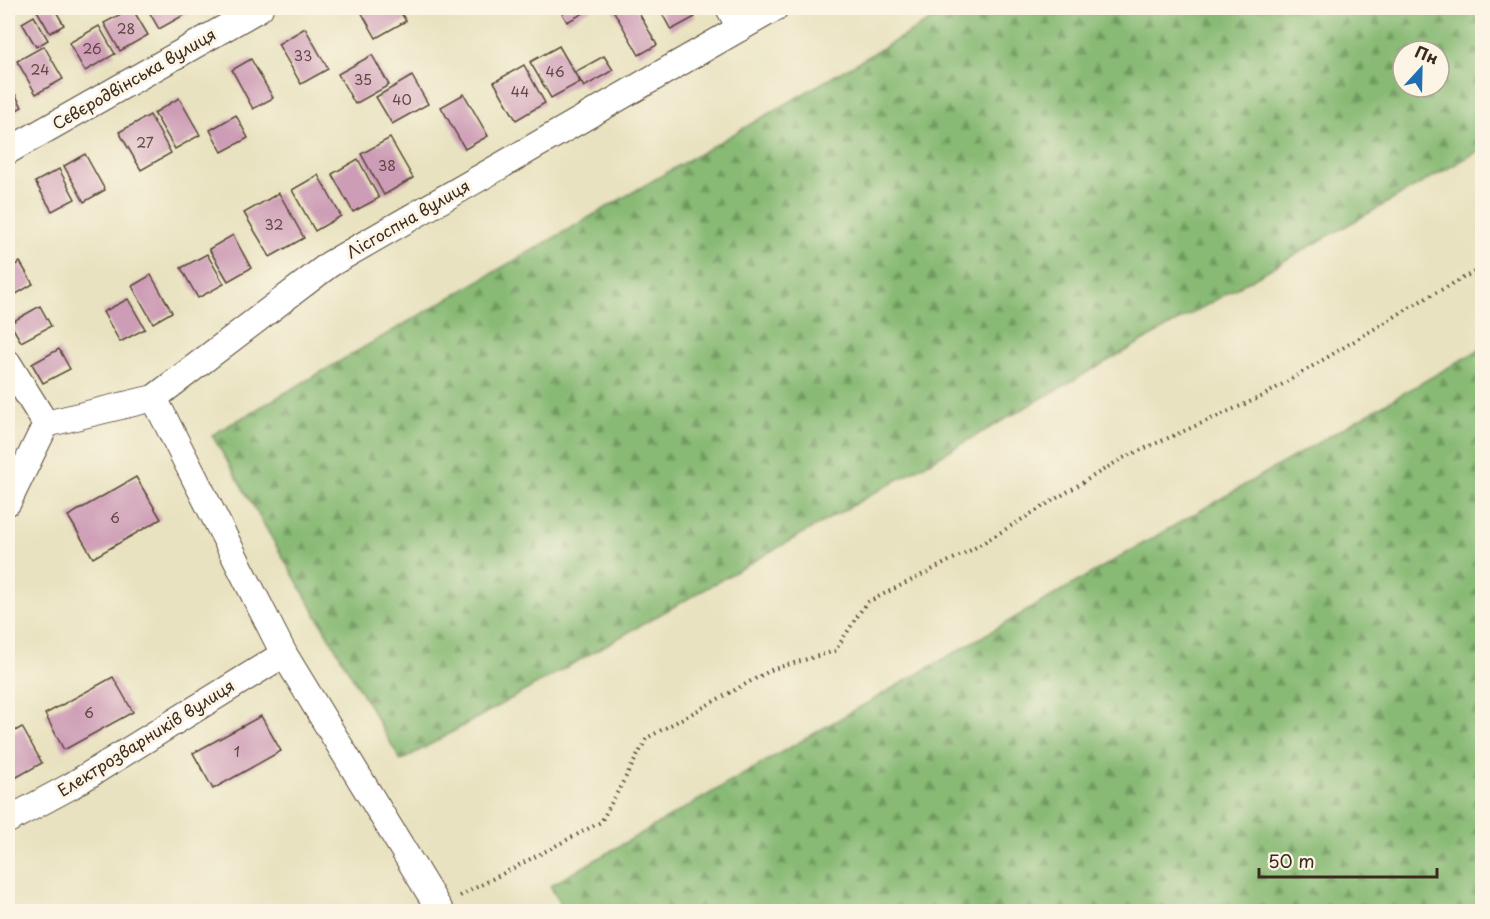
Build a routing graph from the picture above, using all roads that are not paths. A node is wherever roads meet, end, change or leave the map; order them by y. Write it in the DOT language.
graph roads {
  1 [pos="260,8"];
  2 [pos="775,8"];
  3 [pos="734,18"];
  4 [pos="8,151"];
  5 [pos="8,363"];
  6 [pos="154,398"];
  7 [pos="46,424"];
  8 [pos="8,502"];
  9 [pos="284,654"];
  10 [pos="8,820"];
  11 [pos="439,909"];
  1 -- 4 [label="street, Сєвєродвінська вулиця"];
  2 -- 3 [label="street, Лісгоспна вулиця"];
  3 -- 6 [label="street, Лісгоспна вулиця"];
  5 -- 7 [label="street"];
  6 -- 7 [label="street, Лісгоспна вулиця"];
  6 -- 9 [label="street"];
  7 -- 8 [label="street"];
  9 -- 10 [label="street, Електрозварників вулиця"];
  9 -- 11 [label="street"];
}
